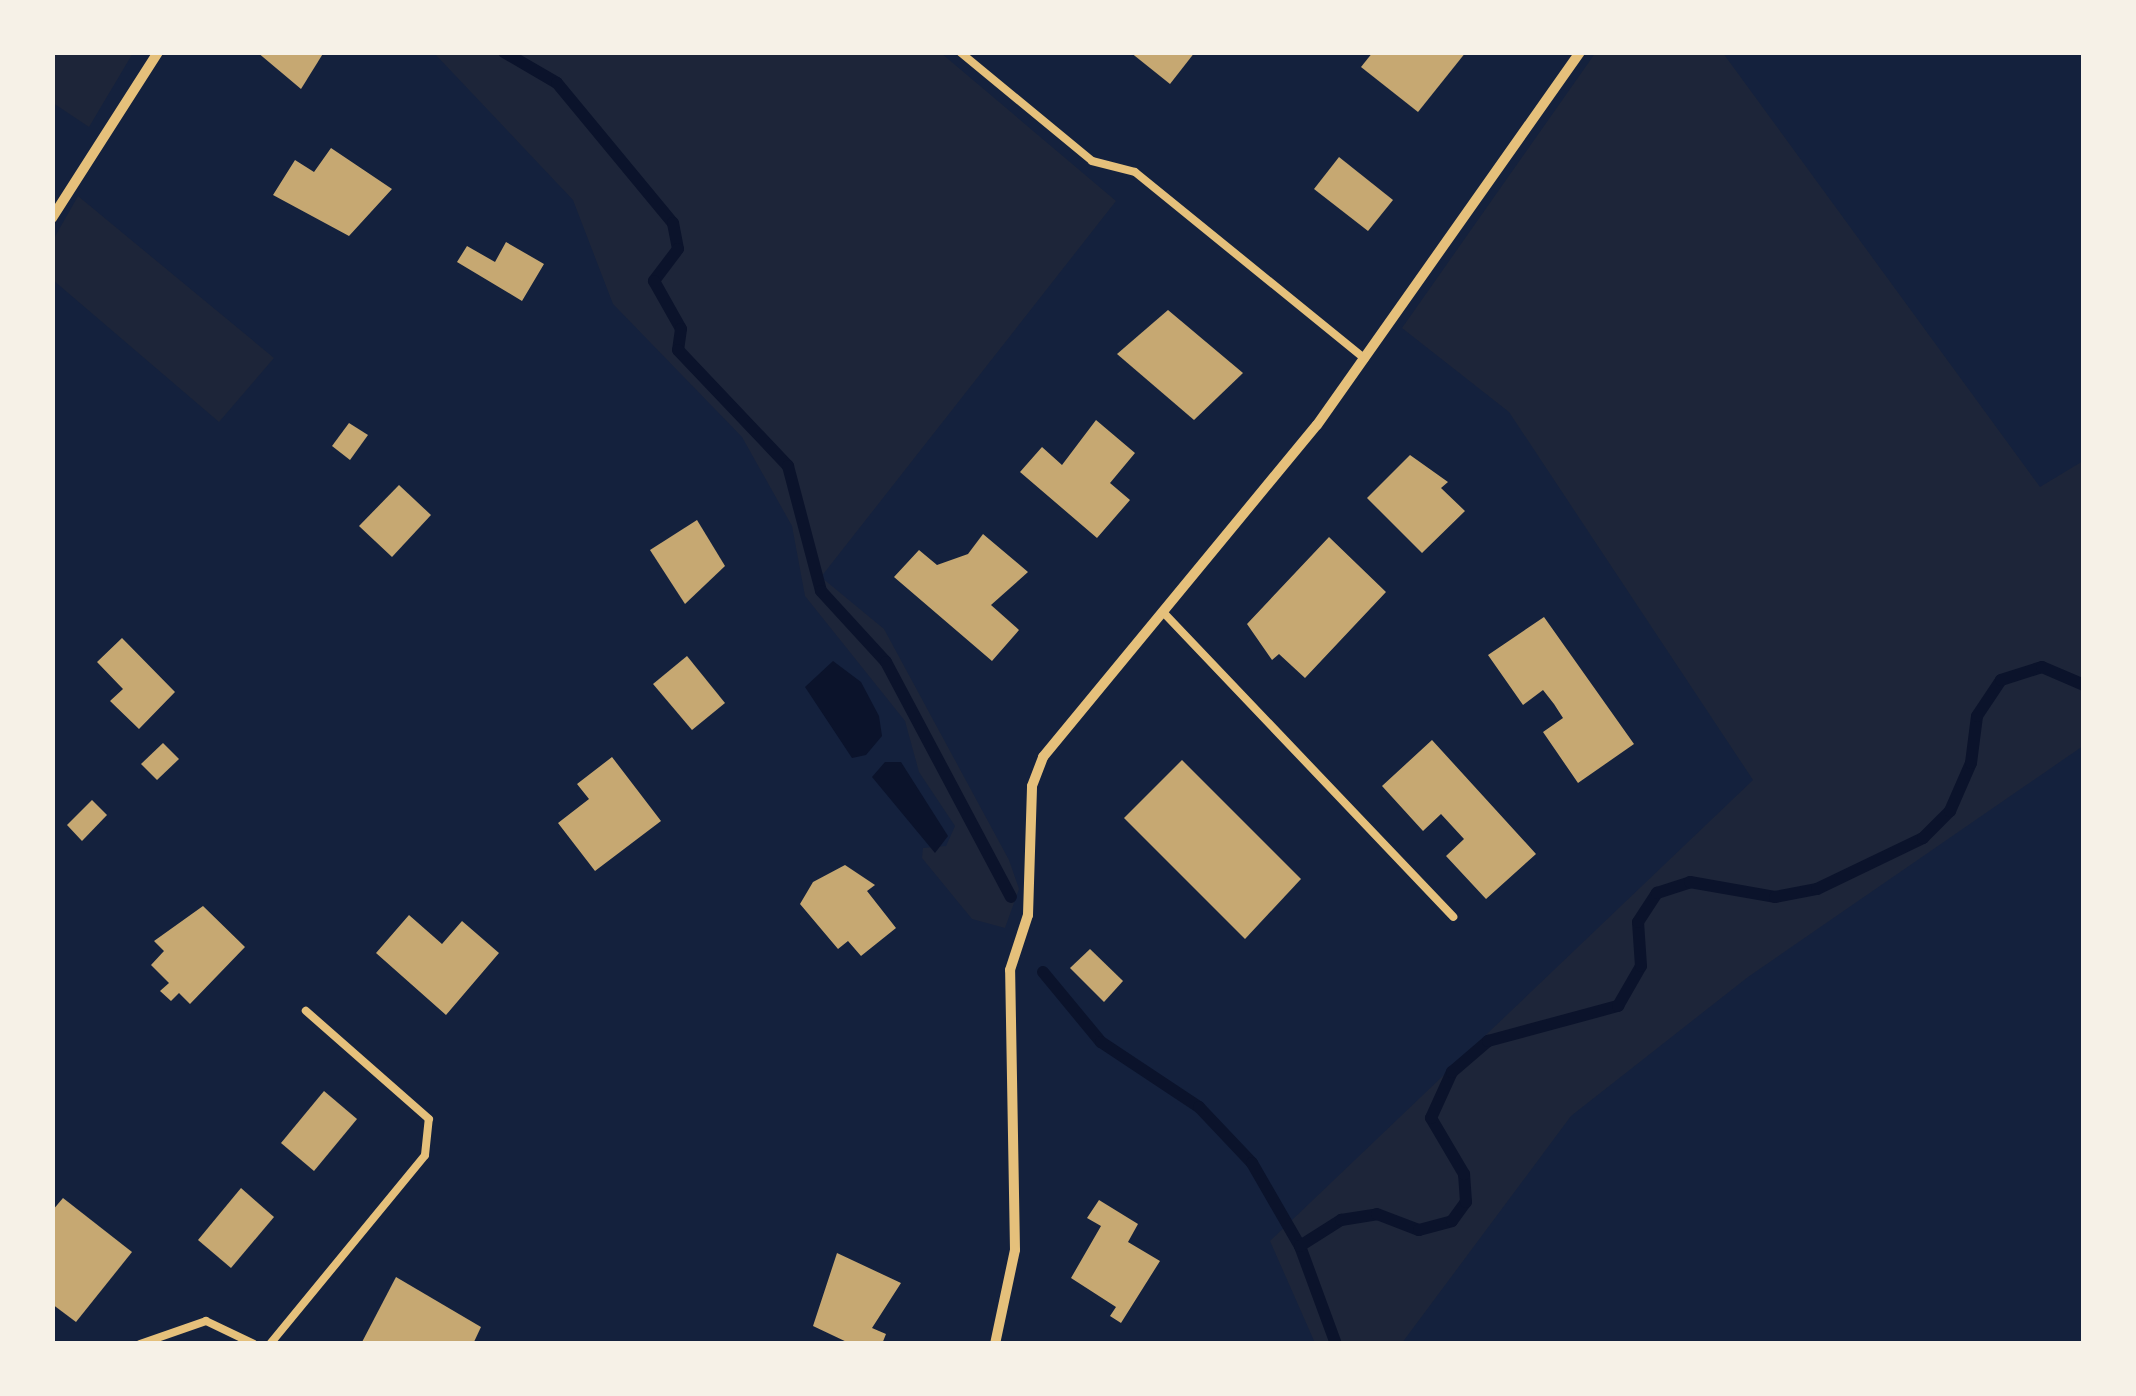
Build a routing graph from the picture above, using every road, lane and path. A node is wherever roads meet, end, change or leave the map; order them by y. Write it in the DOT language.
graph roads {
  1 [pos="158,52"];
  2 [pos="960,52"];
  3 [pos="1580,52"];
  4 [pos="52,218"];
  5 [pos="1365,359"];
  6 [pos="1163,612"];
  7 [pos="1453,917"];
  8 [pos="306,1011"];
  9 [pos="140,1344"];
  10 [pos="254,1344"];
  11 [pos="270,1344"];
  12 [pos="995,1344"];
  1 -- 4 [label="street"];
  2 -- 5 [label="lane"];
  3 -- 5 [label="street"];
  5 -- 6 [label="street"];
  6 -- 7 [label="lane"];
  6 -- 12 [label="street"];
  8 -- 11 [label="lane"];
  9 -- 10 [label="lane"];
}
